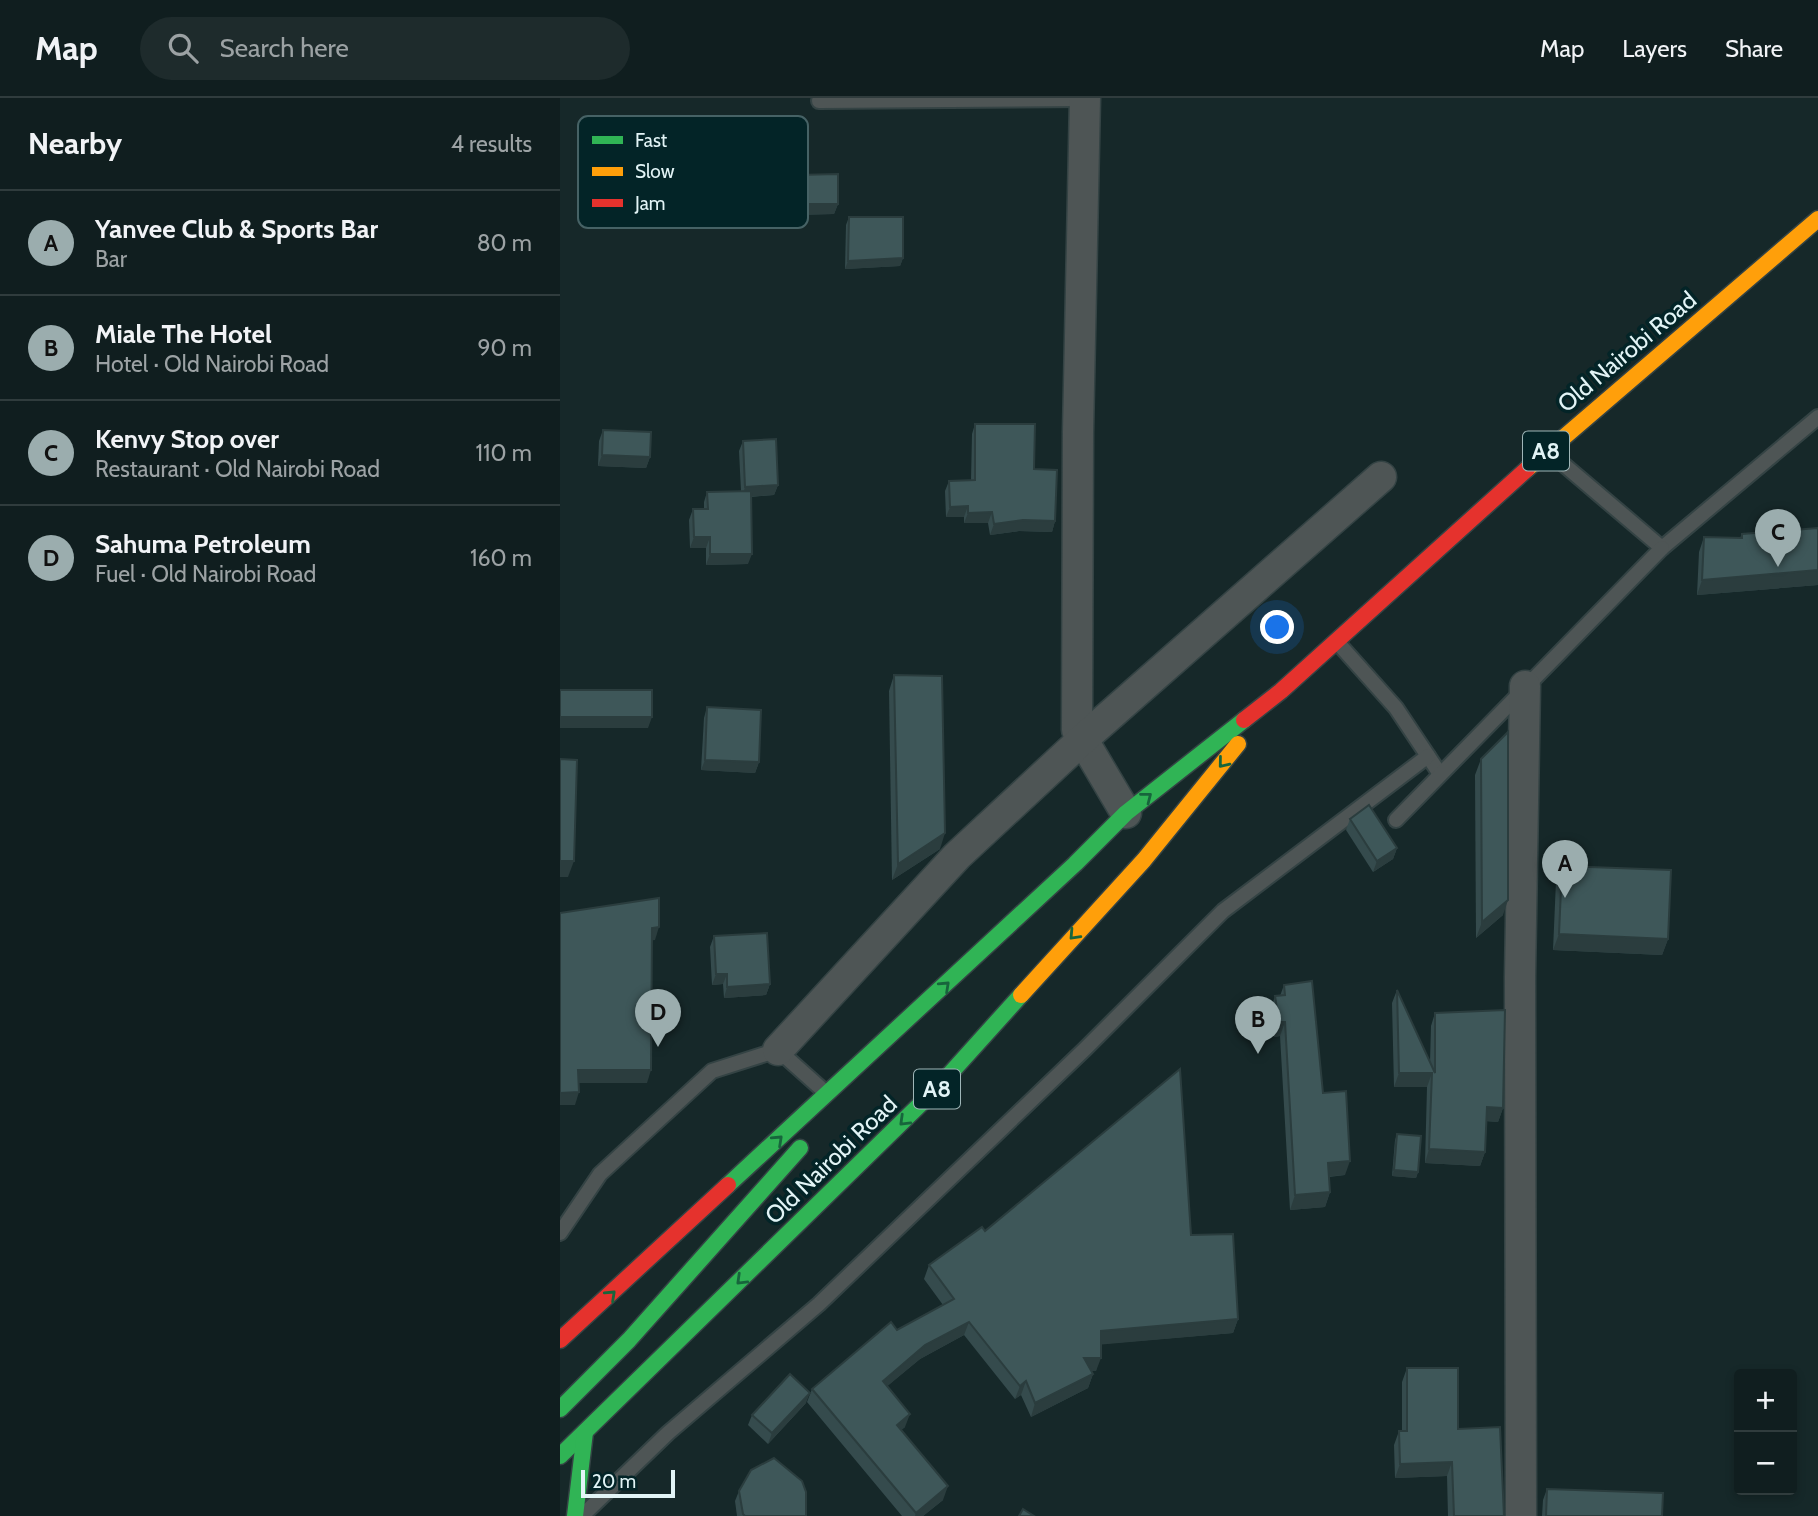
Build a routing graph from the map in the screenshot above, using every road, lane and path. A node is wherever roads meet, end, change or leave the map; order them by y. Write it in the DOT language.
graph roads {
  1 [pos="1085,99"];
  2 [pos="819,101"];
  3 [pos="1818,219"];
  4 [pos="1797,237"];
  5 [pos="1818,245"];
  6 [pos="1818,417"];
  7 [pos="1547,450"];
  8 [pos="1381,477"];
  9 [pos="1662,548"];
  10 [pos="1337,641"];
  11 [pos="1525,686"];
  12 [pos="1281,691"];
  13 [pos="1083,739"];
  14 [pos="1428,756"];
  15 [pos="1440,774"];
  16 [pos="1126,813"];
  17 [pos="1395,820"];
  18 [pos="899,1029"];
  19 [pos="778,1050"];
  20 [pos="828,1094"];
  21 [pos="560,1233"];
  22 [pos="560,1340"];
  23 [pos="560,1409"];
  24 [pos="585,1432"];
  25 [pos="560,1456"];
  26 [pos="576,1516"];
  27 [pos="583,1516"];
  28 [pos="1521,1516"];
  1 -- 2 [label="lane"];
  1 -- 13 [label="street"];
  3 -- 4 [label="highway, Old Nairobi Road / A8"];
  4 -- 5 [label="lane"];
  4 -- 7 [label="highway, Old Nairobi Road / A8"];
  6 -- 9 [label="lane"];
  7 -- 9 [label="lane"];
  7 -- 10 [label="highway, Old Nairobi Road / A8"];
  8 -- 13 [label="street"];
  9 -- 11 [label="lane"];
  10 -- 12 [label="highway, Old Nairobi Road / A8"];
  10 -- 14 [label="lane"];
  11 -- 15 [label="lane"];
  11 -- 28 [label="street"];
  16 -- 12 [label="highway, Old Nairobi Road / A8, one-way"];
  12 -- 24 [label="highway, Old Nairobi Road / A8, one-way"];
  13 -- 16 [label="street"];
  13 -- 19 [label="street"];
  14 -- 15 [label="lane"];
  14 -- 27 [label="lane"];
  15 -- 17 [label="lane"];
  18 -- 16 [label="highway, Old Nairobi Road / A8, one-way"];
  18 -- 20 [label="highway, Old Nairobi Road / A8"];
  18 -- 23 [label="highway"];
  19 -- 20 [label="lane"];
  19 -- 21 [label="lane"];
  22 -- 20 [label="highway, Old Nairobi Road / A8, one-way"];
  24 -- 25 [label="highway, Old Nairobi Road / A8"];
  24 -- 26 [label="highway"];
}
